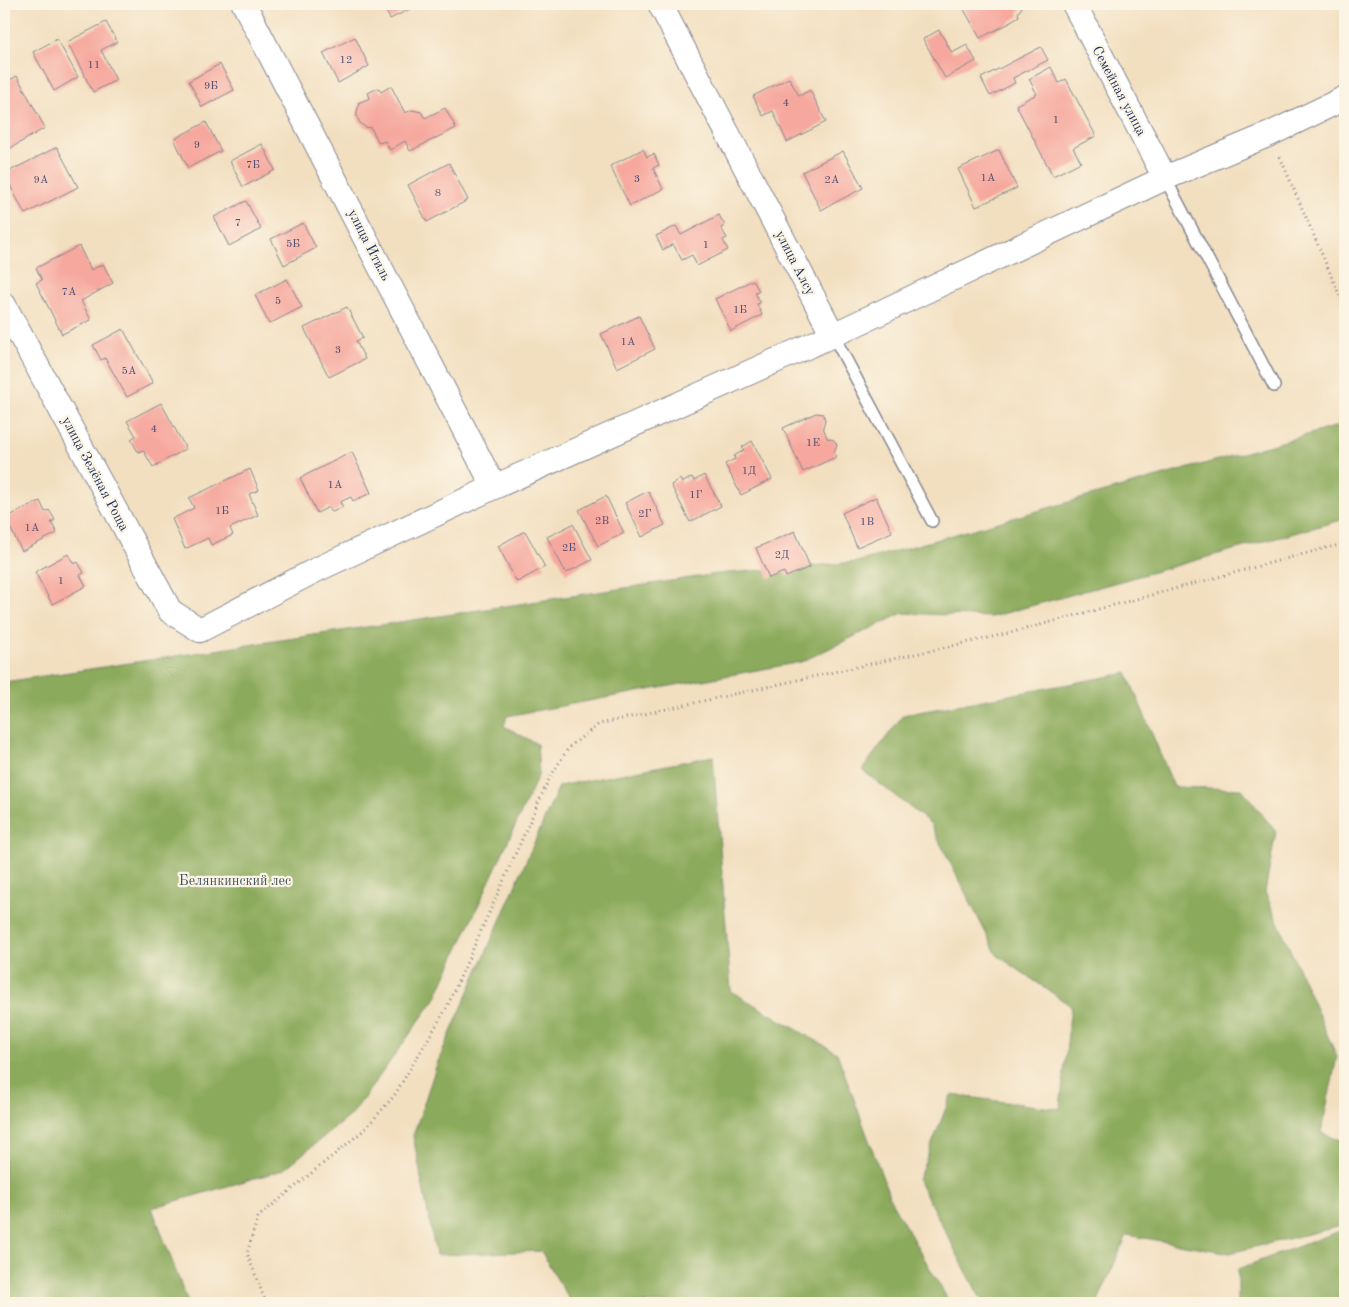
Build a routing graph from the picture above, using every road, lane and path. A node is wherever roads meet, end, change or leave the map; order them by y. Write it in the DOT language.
graph roads {
  1 [pos="244,4"];
  2 [pos="660,4"];
  3 [pos="1074,4"];
  4 [pos="1345,98"];
  5 [pos="1270,134"];
  6 [pos="1165,178"];
  7 [pos="4,305"];
  8 [pos="1345,308"];
  9 [pos="832,335"];
  10 [pos="1274,386"];
  11 [pos="494,487"];
  12 [pos="932,522"];
  13 [pos="1345,544"];
  14 [pos="266,1303"];
  1 -- 11 [label="street, улица Итиль"];
  2 -- 9 [label="street, улица Алсу"];
  3 -- 6 [label="street, Семейная улица"];
  4 -- 5 [label="street"];
  5 -- 6 [label="street"];
  5 -- 8 [label="path"];
  6 -- 9 [label="street"];
  6 -- 10 [label="lane"];
  7 -- 11 [label="street, улица Зелёная Роща"];
  9 -- 11 [label="street"];
  9 -- 12 [label="lane, улица Алсу"];
  13 -- 14 [label="path"];
}
